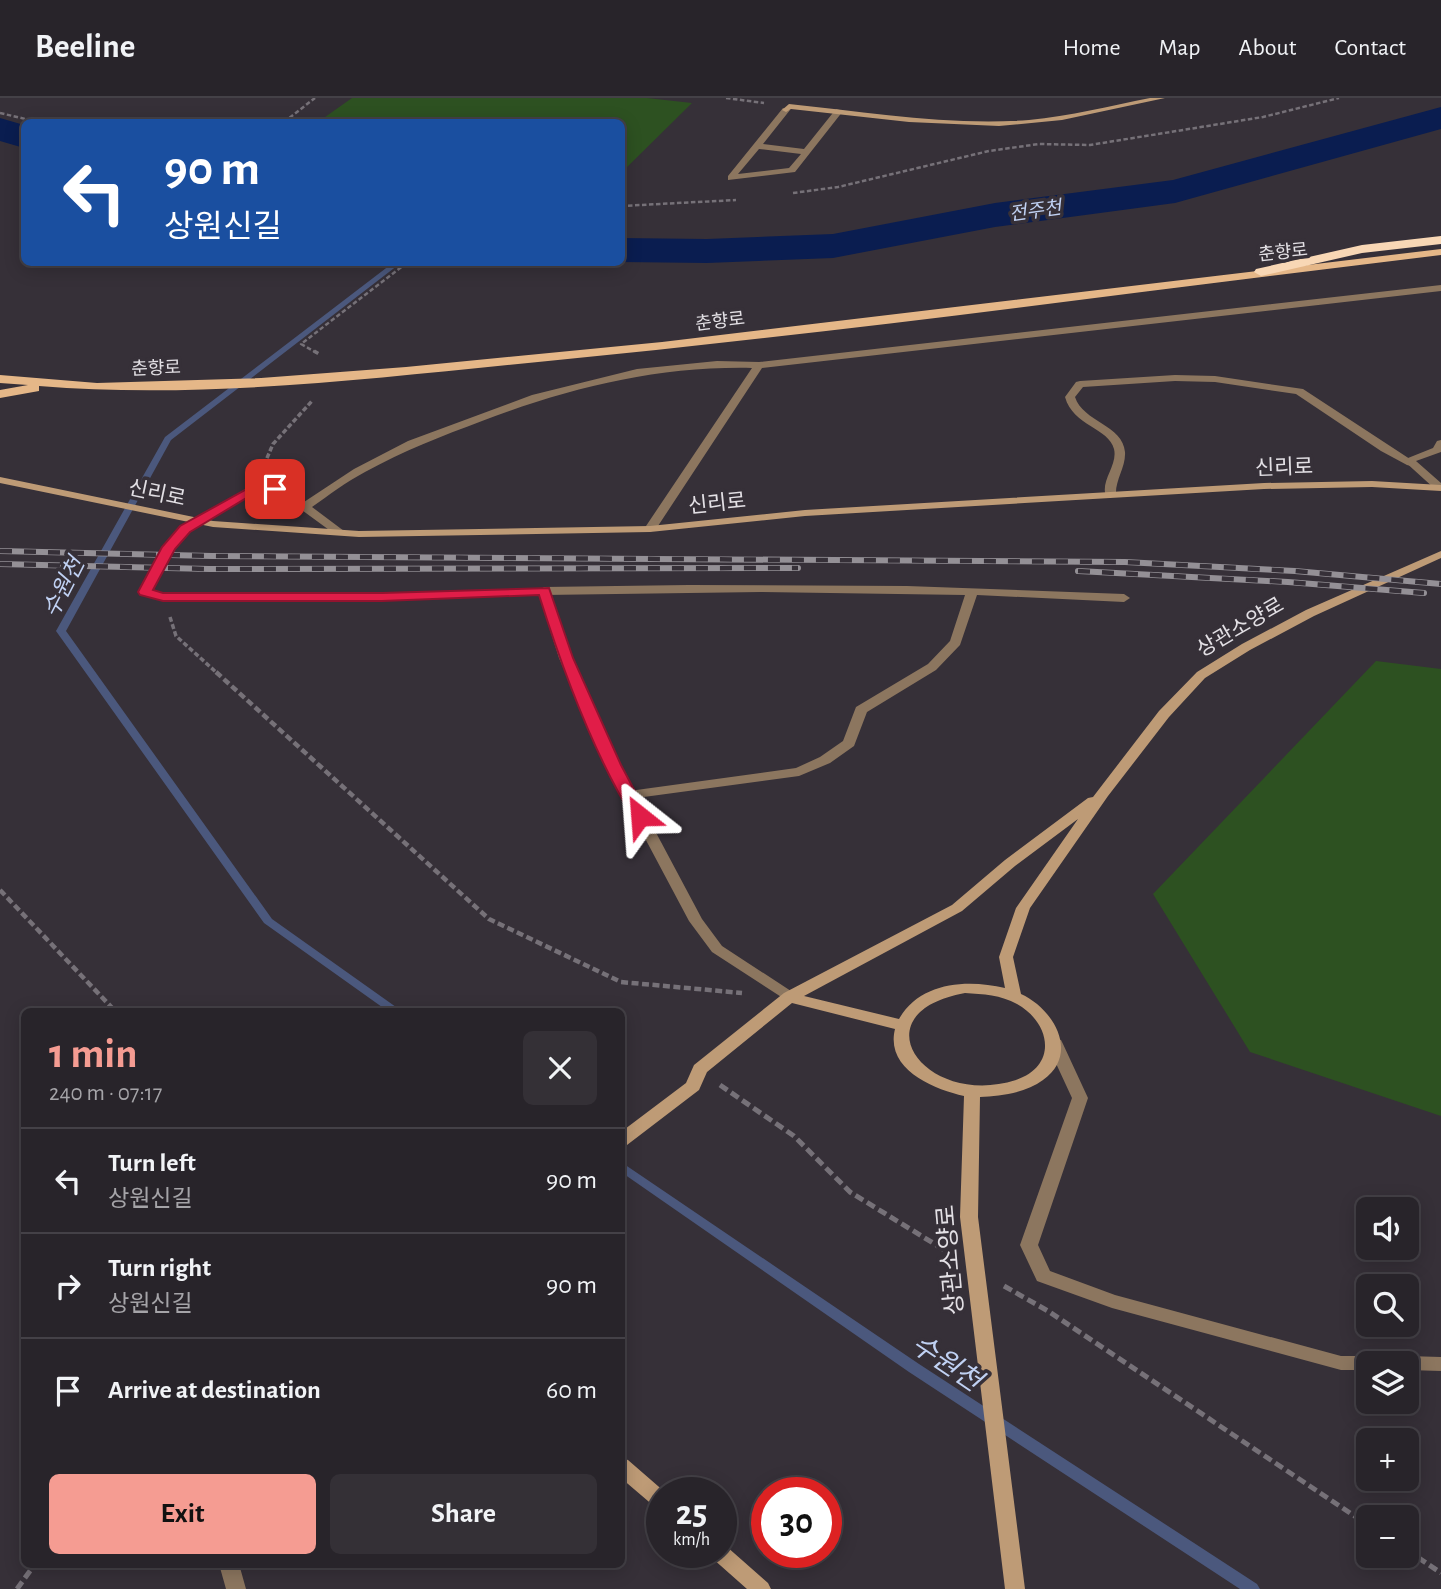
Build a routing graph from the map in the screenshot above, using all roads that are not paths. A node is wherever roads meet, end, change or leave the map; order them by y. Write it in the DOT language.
graph roads {
  1 [pos="1161,98"];
  2 [pos="787,108"];
  3 [pos="839,111"];
  4 [pos="757,146"];
  5 [pos="806,152"];
  6 [pos="1441,240"];
  7 [pos="1441,252"];
  8 [pos="1261,272"];
  9 [pos="1441,288"];
  10 [pos="759,365"];
  11 [pos="0,379"];
  12 [pos="58,384"];
  13 [pos="0,394"];
  14 [pos="1441,443"];
  15 [pos="1411,463"];
  16 [pos="0,480"];
  17 [pos="1440,488"];
  18 [pos="1110,495"];
  19 [pos="304,507"];
  20 [pos="650,529"];
  21 [pos="340,533"];
  22 [pos="1441,554"];
  23 [pos="544,591"];
  24 [pos="972,592"];
  25 [pos="1124,598"];
  26 [pos="1103,793"];
  27 [pos="629,795"];
  28 [pos="1014,996"];
  29 [pos="789,997"];
  30 [pos="902,1025"];
  31 [pos="1055,1044"];
  32 [pos="972,1092"];
  33 [pos="625,1138"];
  34 [pos="1356,1363"];
  35 [pos="1419,1363"];
  36 [pos="1441,1364"];
  37 [pos="625,1470"];
  38 [pos="646,1488"];
  39 [pos="230,1568"];
  40 [pos="737,1568"];
  41 [pos="236,1589"];
  42 [pos="761,1589"];
  43 [pos="1015,1589"];
  1 -- 3 [label="main road"];
  2 -- 3 [label="main road"];
  2 -- 4 [label="street"];
  3 -- 5 [label="street"];
  4 -- 5 [label="street"];
  4 -- 5 [label="street"];
  6 -- 8 [label="highway"];
  7 -- 8 [label="main road, 춘향로"];
  8 -- 12 [label="main road, 춘향로"];
  9 -- 10 [label="street"];
  10 -- 19 [label="street"];
  10 -- 20 [label="street"];
  11 -- 12 [label="main road, 춘향로"];
  12 -- 13 [label="main road"];
  14 -- 15 [label="street"];
  15 -- 17 [label="street"];
  15 -- 18 [label="street"];
  16 -- 21 [label="main road, 신리로"];
  17 -- 18 [label="main road, 신리로"];
  18 -- 20 [label="main road, 신리로"];
  19 -- 21 [label="street"];
  19 -- 23 [label="street"];
  20 -- 21 [label="main road, 신리로"];
  22 -- 26 [label="main road, 상관소양로"];
  23 -- 24 [label="street"];
  23 -- 27 [label="street"];
  24 -- 25 [label="street"];
  24 -- 27 [label="street"];
  26 -- 28 [label="main road, 상관소양로"];
  26 -- 29 [label="main road, 상관소양로"];
  27 -- 29 [label="street"];
  28 -- 30 [label="main road"];
  28 -- 31 [label="main road"];
  29 -- 30 [label="main road"];
  29 -- 33 [label="main road, 상관소양로"];
  30 -- 32 [label="main road"];
  31 -- 32 [label="main road"];
  31 -- 34 [label="street"];
  32 -- 43 [label="main road, 상관소양로"];
  35 -- 36 [label="street"];
  37 -- 38 [label="main road"];
  39 -- 41 [label="street"];
  40 -- 42 [label="main road"];
}
